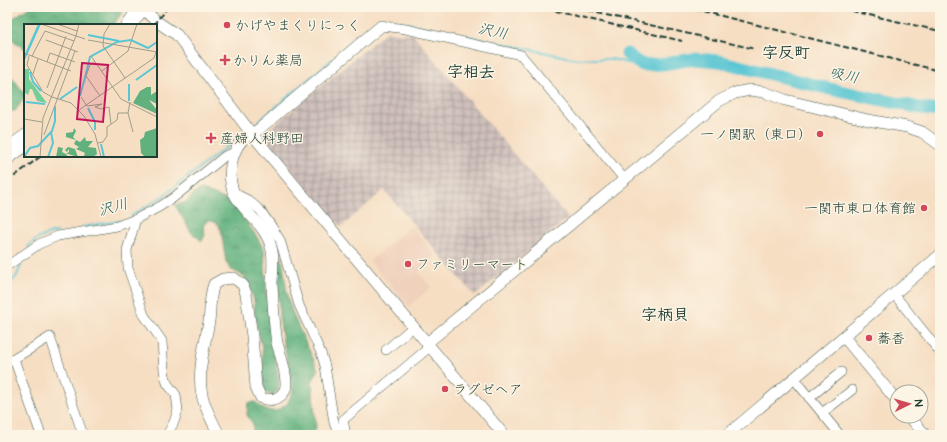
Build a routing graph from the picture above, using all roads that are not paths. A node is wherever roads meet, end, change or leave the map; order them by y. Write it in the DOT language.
graph roads {
  1 [pos="145,9"];
  2 [pos="130,24"];
  3 [pos="138,24"];
  4 [pos="383,26"];
  5 [pos="251,133"];
  6 [pos="24,135"];
  7 [pos="24,145"];
  8 [pos="940,145"];
  9 [pos="7,146"];
  10 [pos="24,153"];
  11 [pos="233,153"];
  12 [pos="7,157"];
  13 [pos="7,165"];
  14 [pos="625,180"];
  15 [pos="232,192"];
  16 [pos="136,219"];
  17 [pos="940,255"];
  18 [pos="7,266"];
  19 [pos="894,294"];
  20 [pos="413,326"];
  21 [pos="844,337"];
  22 [pos="427,344"];
  23 [pos="386,350"];
  24 [pos="940,352"];
  25 [pos="10,361"];
  26 [pos="841,372"];
  27 [pos="794,379"];
  28 [pos="852,390"];
  29 [pos="889,391"];
  30 [pos="809,398"];
  31 [pos="822,413"];
  32 [pos="916,424"];
  33 [pos="41,435"];
  34 [pos="83,435"];
  35 [pos="167,435"];
  36 [pos="219,435"];
  37 [pos="339,435"];
  38 [pos="346,435"];
  39 [pos="504,435"];
  40 [pos="728,435"];
  41 [pos="840,435"];
  42 [pos="925,435"];
  1 -- 2 [label="highway"];
  1 -- 3 [label="highway"];
  1 -- 5 [label="street"];
  4 -- 5 [label="street"];
  4 -- 14 [label="street"];
  5 -- 11 [label="street"];
  5 -- 20 [label="street"];
  6 -- 9 [label="street"];
  7 -- 12 [label="highway"];
  8 -- 14 [label="street"];
  10 -- 13 [label="highway"];
  11 -- 15 [label="street"];
  11 -- 16 [label="street"];
  14 -- 22 [label="street"];
  15 -- 36 [label="street"];
  15 -- 37 [label="street"];
  16 -- 18 [label="street"];
  16 -- 35 [label="street"];
  17 -- 19 [label="street"];
  19 -- 21 [label="street"];
  19 -- 24 [label="street"];
  20 -- 22 [label="street"];
  20 -- 23 [label="street"];
  21 -- 27 [label="street"];
  21 -- 29 [label="street"];
  22 -- 38 [label="street"];
  22 -- 39 [label="street"];
  25 -- 33 [label="street"];
  25 -- 34 [label="street"];
  26 -- 30 [label="street"];
  27 -- 30 [label="street"];
  27 -- 40 [label="street"];
  28 -- 31 [label="street"];
  30 -- 31 [label="street"];
  31 -- 41 [label="street"];
  32 -- 42 [label="street"];
}
